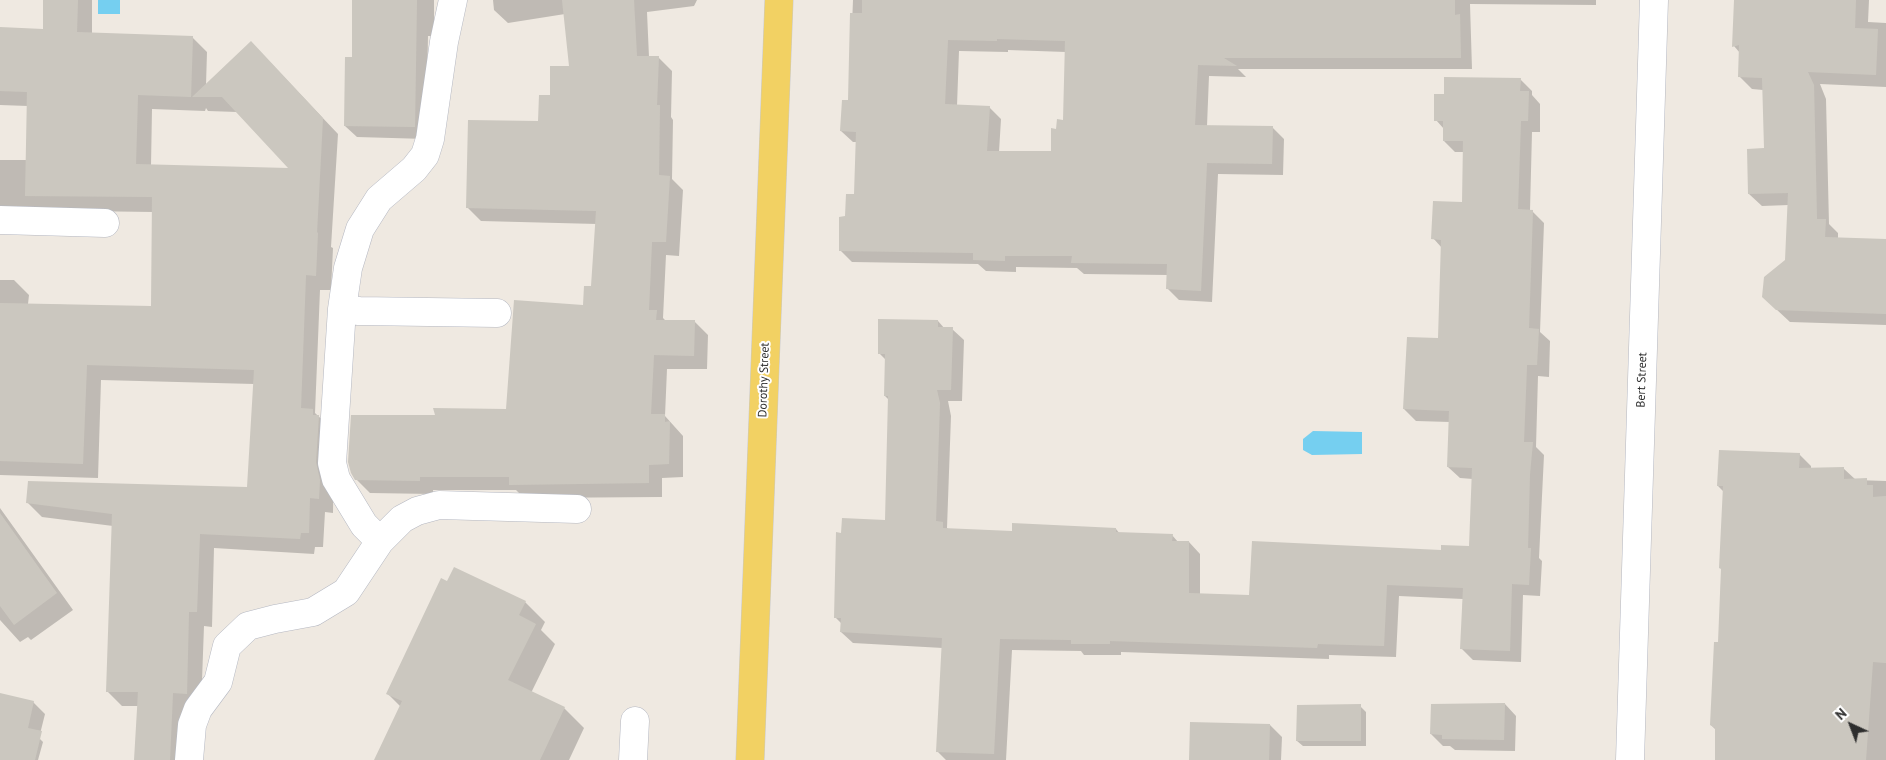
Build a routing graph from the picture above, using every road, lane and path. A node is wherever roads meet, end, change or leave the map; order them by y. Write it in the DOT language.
graph roads {
  1 [pos="452,0"];
  2 [pos="779,0"];
  3 [pos="1654,0"];
  4 [pos="0,220"];
  5 [pos="105,223"];
  6 [pos="342,309"];
  7 [pos="497,313"];
  8 [pos="577,509"];
  9 [pos="380,541"];
  10 [pos="634,721"];
  11 [pos="189,760"];
  12 [pos="633,760"];
  13 [pos="750,760"];
  14 [pos="1630,760"];
  1 -- 6 [label="street"];
  2 -- 13 [label="main road, Dorothy Street"];
  3 -- 14 [label="street, Bert Street"];
  4 -- 5 [label="street"];
  6 -- 7 [label="street"];
  6 -- 9 [label="street"];
  8 -- 9 [label="street"];
  9 -- 11 [label="street"];
  10 -- 12 [label="street"];
}
